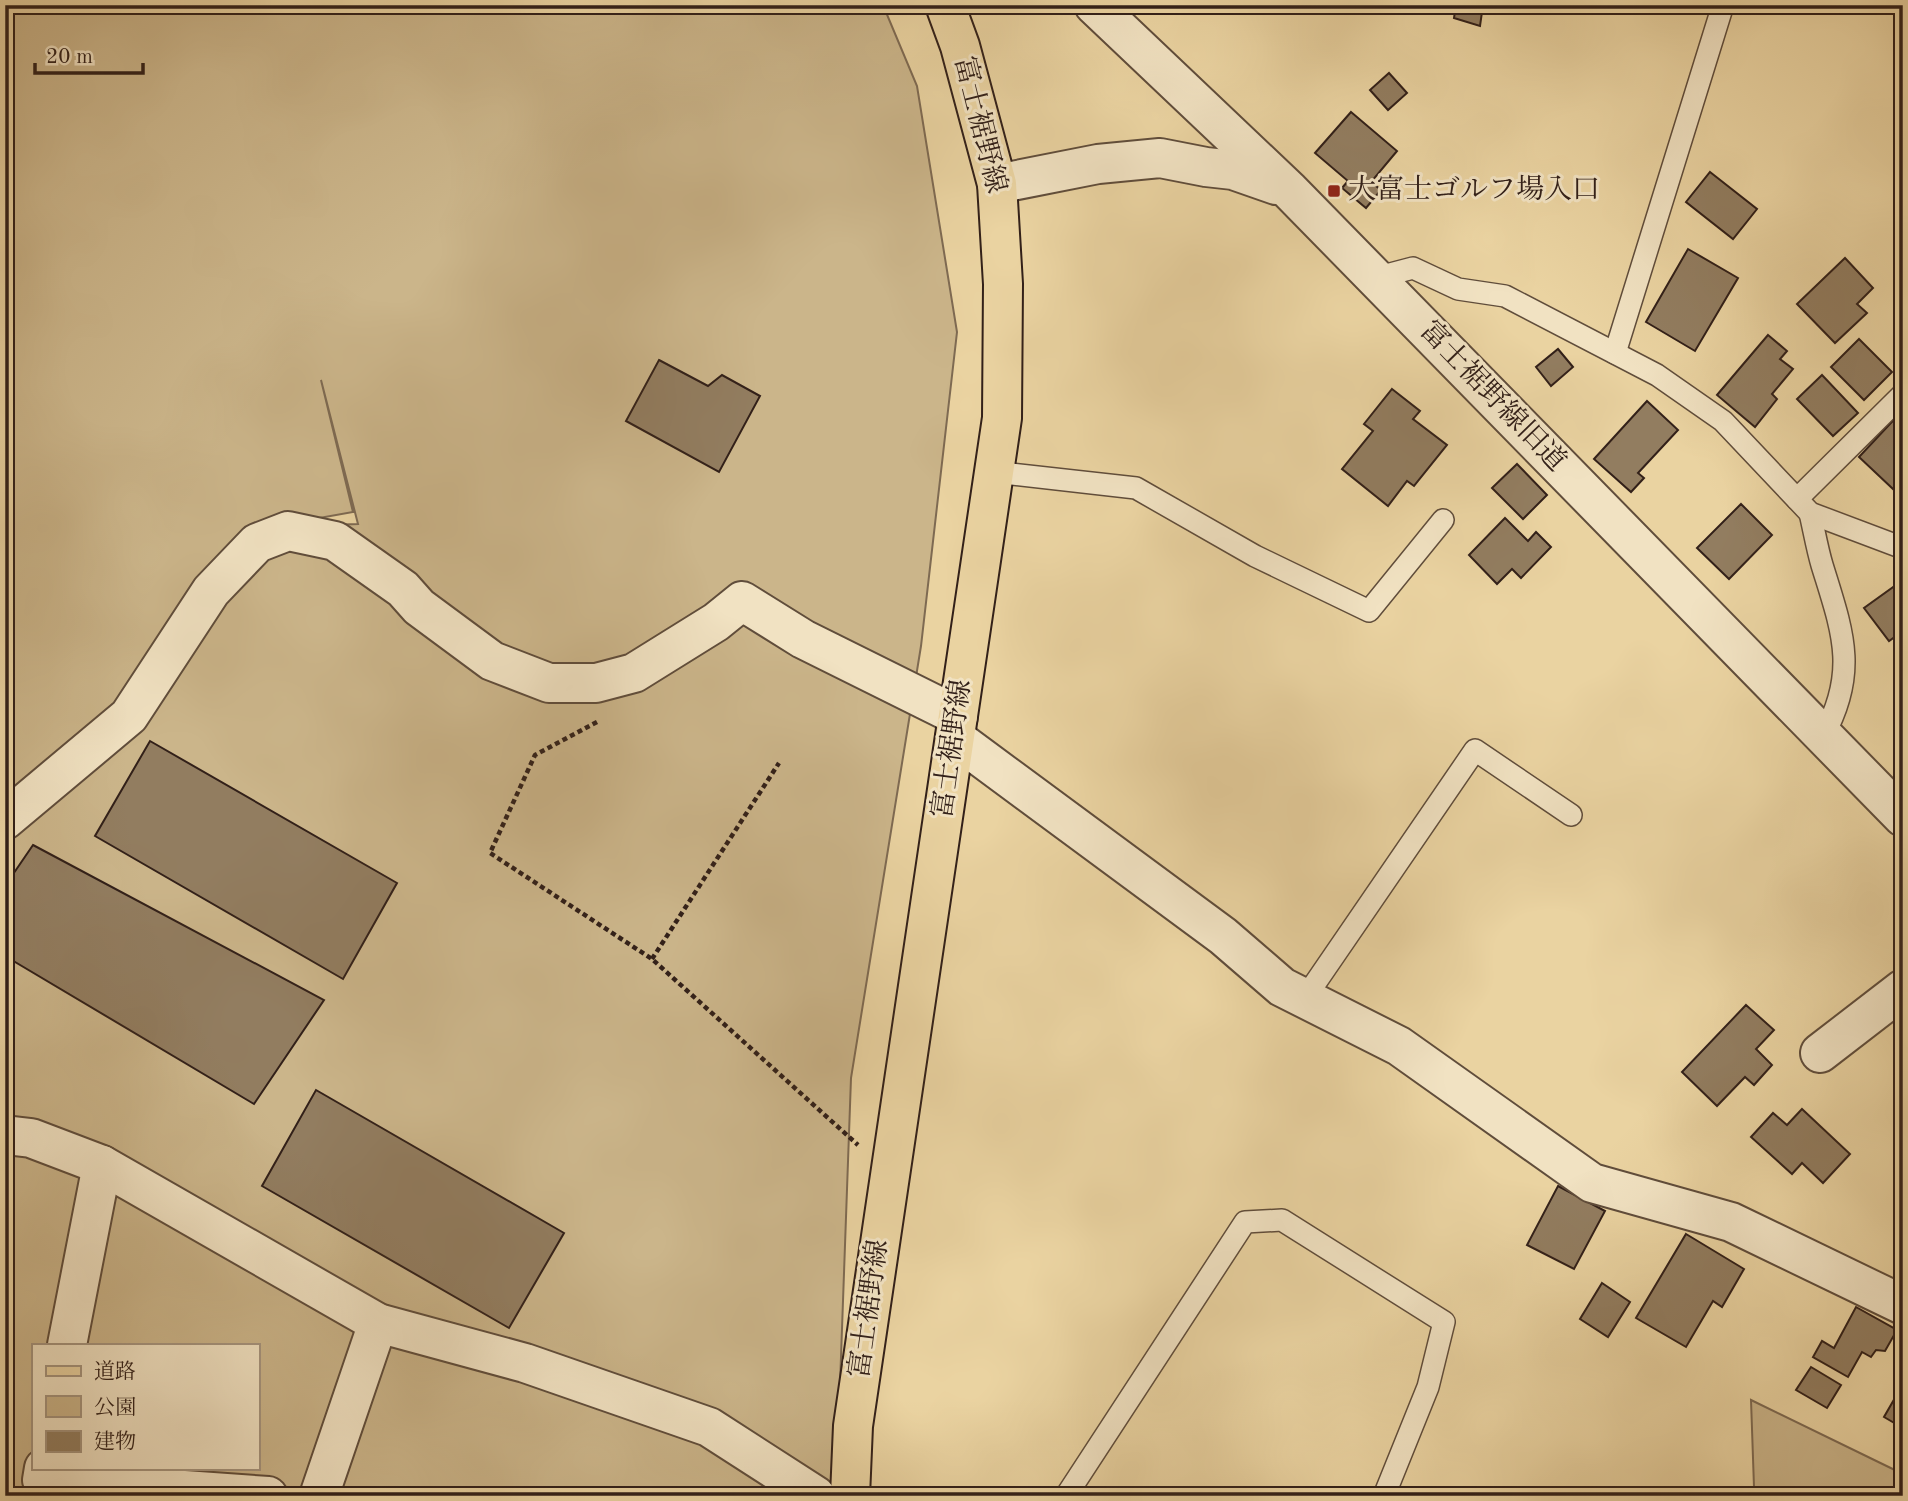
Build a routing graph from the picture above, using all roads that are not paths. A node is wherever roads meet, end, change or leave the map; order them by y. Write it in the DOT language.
graph roads {
  1 [pos="945,5"];
  2 [pos="1094,5"];
  3 [pos="1723,5"];
  4 [pos="998,184"];
  5 [pos="1289,190"];
  6 [pos="1375,278"];
  7 [pos="1615,353"];
  8 [pos="1903,394"];
  9 [pos="994,472"];
  10 [pos="1803,506"];
  11 [pos="1443,520"];
  12 [pos="1903,548"];
  13 [pos="957,727"];
  14 [pos="1823,736"];
  15 [pos="1572,815"];
  16 [pos="1903,817"];
  17 [pos="5,820"];
  18 [pos="1903,989"];
  19 [pos="1305,998"];
  20 [pos="1820,1053"];
  21 [pos="5,1135"];
  22 [pos="102,1165"];
  23 [pos="1903,1306"];
  24 [pos="378,1323"];
  25 [pos="67,1344"];
  26 [pos="44,1470"];
  27 [pos="268,1496"];
  28 [pos="319,1496"];
  29 [pos="816,1496"];
  30 [pos="850,1496"];
  31 [pos="1066,1496"];
  32 [pos="1384,1496"];
  1 -- 4 [label="main road, 富士裾野線"];
  2 -- 5 [label="street"];
  3 -- 7 [label="lane"];
  4 -- 5 [label="street, 富士裾野線旧道"];
  4 -- 9 [label="main road, 富士裾野線"];
  5 -- 6 [label="street, 富士裾野線旧道"];
  6 -- 7 [label="lane"];
  6 -- 14 [label="street, 富士裾野線旧道"];
  7 -- 10 [label="lane"];
  8 -- 10 [label="lane"];
  9 -- 11 [label="lane"];
  9 -- 13 [label="main road, 富士裾野線"];
  10 -- 12 [label="lane"];
  10 -- 14 [label="lane"];
  13 -- 17 [label="street"];
  13 -- 19 [label="street"];
  13 -- 30 [label="main road, 富士裾野線"];
  14 -- 16 [label="street, 富士裾野線旧道"];
  15 -- 19 [label="lane"];
  18 -- 20 [label="street"];
  19 -- 23 [label="street"];
  21 -- 22 [label="street"];
  22 -- 24 [label="street"];
  22 -- 25 [label="street"];
  24 -- 28 [label="street"];
  24 -- 29 [label="street"];
  26 -- 27 [label="street"];
  31 -- 32 [label="lane"];
}
